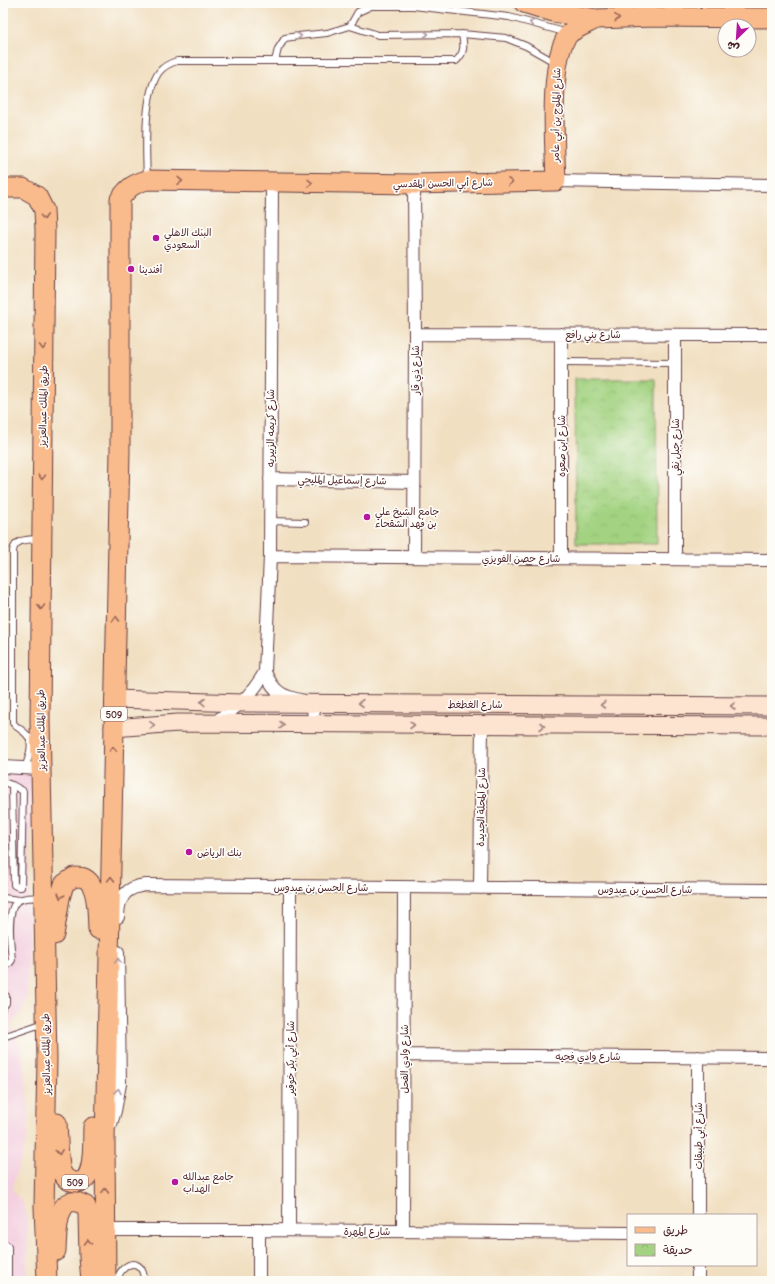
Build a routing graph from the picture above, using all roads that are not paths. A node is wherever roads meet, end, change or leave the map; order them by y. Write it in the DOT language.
graph roads {
  1 [pos="524,3"];
  2 [pos="772,18"];
  3 [pos="596,19"];
  4 [pos="350,26"];
  5 [pos="462,34"];
  6 [pos="569,34"];
  7 [pos="275,61"];
  8 [pos="557,64"];
  9 [pos="147,180"];
  10 [pos="556,181"];
  11 [pos="272,183"];
  12 [pos="414,184"];
  13 [pos="772,185"];
  14 [pos="3,188"];
  15 [pos="415,334"];
  16 [pos="561,334"];
  17 [pos="675,335"];
  18 [pos="772,335"];
  19 [pos="561,362"];
  20 [pos="675,363"];
  21 [pos="270,479"];
  22 [pos="414,482"];
  23 [pos="270,521"];
  24 [pos="305,522"];
  25 [pos="41,539"];
  26 [pos="270,556"];
  27 [pos="414,557"];
  28 [pos="561,558"];
  29 [pos="675,559"];
  30 [pos="772,560"];
  31 [pos="265,672"];
  32 [pos="114,699"];
  33 [pos="177,701"];
  34 [pos="242,703"];
  35 [pos="313,703"];
  36 [pos="772,706"];
  37 [pos="178,723"];
  38 [pos="212,724"];
  39 [pos="314,725"];
  40 [pos="482,726"];
  41 [pos="772,726"];
  42 [pos="114,728"];
  43 [pos="3,766"];
  44 [pos="33,769"];
  45 [pos="3,782"];
  46 [pos="12,785"];
  47 [pos="290,886"];
  48 [pos="404,887"];
  49 [pos="480,888"];
  50 [pos="772,890"];
  51 [pos="44,896"];
  52 [pos="3,898"];
  53 [pos="20,900"];
  54 [pos="109,960"];
  55 [pos="3,965"];
  56 [pos="45,966"];
  57 [pos="3,993"];
  58 [pos="3,1007"];
  59 [pos="46,1022"];
  60 [pos="3,1037"];
  61 [pos="404,1055"];
  62 [pos="698,1057"];
  63 [pos="772,1058"];
  64 [pos="47,1059"];
  65 [pos="107,1061"];
  66 [pos="3,1085"];
  67 [pos="3,1091"];
  68 [pos="106,1142"];
  69 [pos="698,1214"];
  70 [pos="105,1230"];
  71 [pos="259,1230"];
  72 [pos="289,1230"];
  73 [pos="403,1231"];
  74 [pos="627,1232"];
  75 [pos="3,1244"];
  76 [pos="698,1266"];
  77 [pos="8,1281"];
  78 [pos="47,1281"];
  79 [pos="55,1281"];
  80 [pos="90,1281"];
  81 [pos="106,1281"];
  82 [pos="117,1281"];
  83 [pos="144,1281"];
  84 [pos="259,1281"];
  85 [pos="698,1281"];
  1 -- 3 [label="main road"];
  3 -- 2 [label="main road, one-way"];
  3 -- 6 [label="main road"];
  4 -- 5 [label="lane, one-way"];
  6 -- 4 [label="lane, one-way"];
  7 -- 4 [label="lane, one-way"];
  5 -- 7 [label="lane"];
  5 -- 8 [label="lane"];
  6 -- 8 [label="main road, شارع الملوح بن أبي عامر"];
  7 -- 9 [label="lane"];
  8 -- 10 [label="main road, شارع الملوح بن أبي عامر"];
  9 -- 11 [label="main road, شارع أبي الحسن المقدسي, one-way"];
  32 -- 9 [label="main road, شارع أبي الحسن المقدسي / 509, one-way"];
  12 -- 10 [label="main road, شارع أبي الحسن المقدسي, one-way"];
  10 -- 13 [label="street, شارع أبي الحسن المقدسي"];
  11 -- 12 [label="main road, شارع أبي الحسن المقدسي, one-way"];
  11 -- 21 [label="street, شارع كريمه الزبيريه"];
  12 -- 15 [label="street, شارع ذي قار"];
  14 -- 25 [label="main road, طريق الملك عبدالعزيز / 509, one-way"];
  15 -- 16 [label="street, شارع بني رافع"];
  15 -- 22 [label="street, شارع ذي قار"];
  16 -- 17 [label="street, شارع بني رافع"];
  16 -- 19 [label="street, شارع ابن صعوه"];
  17 -- 18 [label="street, شارع بني رافع"];
  17 -- 20 [label="street, شارع جبل نقي"];
  19 -- 20 [label="lane"];
  19 -- 28 [label="street, شارع ابن صعوه"];
  20 -- 29 [label="street, شارع جبل نقي"];
  21 -- 22 [label="street, شارع إسماعيل المليحي"];
  21 -- 23 [label="street, شارع كريمه الزبيريه"];
  22 -- 27 [label="street, شارع ذي قار"];
  23 -- 24 [label="lane"];
  23 -- 26 [label="street, شارع كريمه الزبيريه"];
  25 -- 44 [label="main road, طريق الملك عبدالعزيز / 509, one-way"];
  25 -- 44 [label="lane"];
  26 -- 27 [label="street, شارع حصن الفويزي"];
  26 -- 31 [label="street, شارع كريمه الزبيريه"];
  27 -- 28 [label="street, شارع حصن الفويزي"];
  28 -- 29 [label="street, شارع حصن الفويزي"];
  29 -- 30 [label="street, شارع حصن الفويزي"];
  31 -- 34 [label="street, شارع كريمه الزبيريه"];
  31 -- 35 [label="street"];
  32 -- 33 [label="street, شارع الغطغط"];
  32 -- 42 [label="main road, 509"];
  34 -- 33 [label="street, شارع الغطغط, one-way"];
  33 -- 37 [label="street"];
  34 -- 35 [label="street, شارع الغطغط"];
  34 -- 38 [label="street, شارع كريمه الزبيريه"];
  36 -- 35 [label="street, شارع الغطغط, one-way"];
  35 -- 39 [label="street"];
  37 -- 38 [label="street"];
  42 -- 37 [label="street, one-way"];
  38 -- 39 [label="street, one-way"];
  39 -- 40 [label="street, one-way"];
  40 -- 41 [label="street, one-way"];
  40 -- 49 [label="street, شارع المحلة الجديدة"];
  54 -- 42 [label="main road, 509, one-way"];
  43 -- 44 [label="street"];
  44 -- 51 [label="main road, طريق الملك عبدالعزيز / 509"];
  45 -- 46 [label="lane"];
  46 -- 46 [label="lane"];
  47 -- 48 [label="street, شارع الحسن بن عبدوس"];
  68 -- 47 [label="street, شارع الحسن بن عبدوس, one-way"];
  47 -- 72 [label="street, شارع أبي بكر خوقير"];
  48 -- 49 [label="street, شارع الحسن بن عبدوس"];
  48 -- 61 [label="street, شارع وادي الفحل"];
  49 -- 50 [label="street, شارع الحسن بن عبدوس"];
  51 -- 53 [label="lane"];
  51 -- 56 [label="main road, طريق الملك عبدالعزيز / 509"];
  52 -- 53 [label="lane"];
  53 -- 55 [label="lane"];
  54 -- 56 [label="main road, one-way"];
  54 -- 65 [label="main road, 509"];
  56 -- 59 [label="main road, طريق الملك عبدالعزيز / 509"];
  57 -- 58 [label="lane"];
  59 -- 60 [label="lane"];
  59 -- 64 [label="main road, طريق الملك عبدالعزيز / 509"];
  61 -- 62 [label="street, شارع وادي فحيه"];
  61 -- 73 [label="street, شارع وادي الفحل"];
  62 -- 63 [label="street, شارع وادي فحيه"];
  62 -- 69 [label="street, شارع أبي طبيقات"];
  64 -- 65 [label="main road, 509, one-way"];
  64 -- 78 [label="main road, طريق الملك عبدالعزيز / 509"];
  65 -- 68 [label="main road, 509"];
  66 -- 67 [label="lane"];
  70 -- 68 [label="main road, 509, one-way"];
  70 -- 71 [label="street, شارع المهرة"];
  70 -- 81 [label="main road, 509"];
  71 -- 72 [label="street, شارع المهرة"];
  71 -- 84 [label="street"];
  72 -- 73 [label="street, شارع المهرة"];
  73 -- 74 [label="street, شارع المهرة"];
  75 -- 77 [label="lane"];
  76 -- 85 [label="street"];
  80 -- 79 [label="main road, 509, one-way"];
  82 -- 83 [label="lane"];
}
